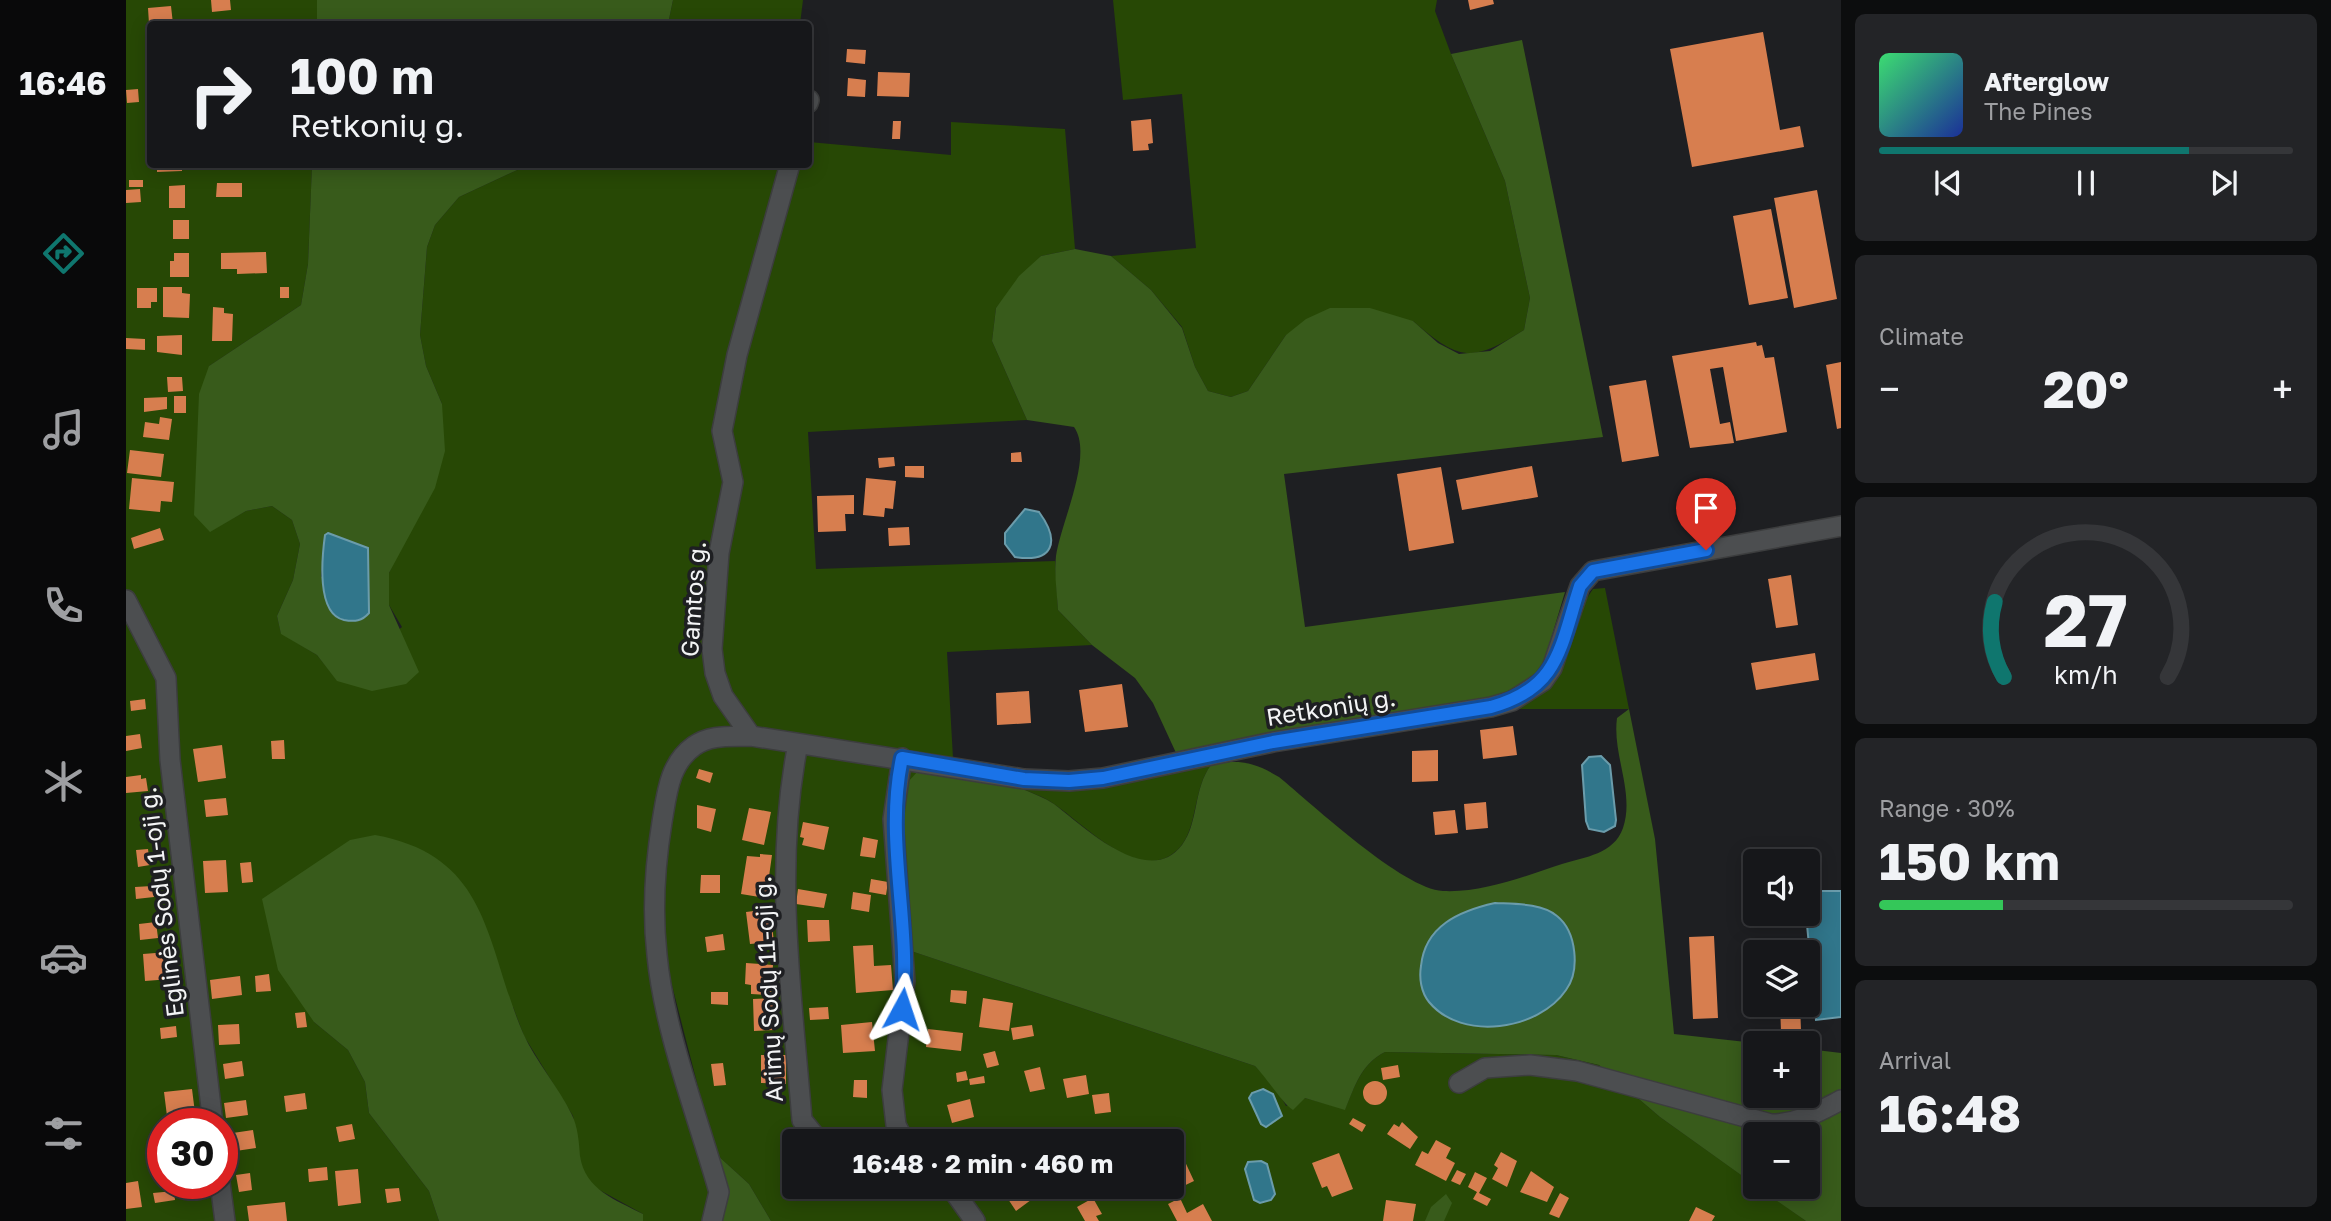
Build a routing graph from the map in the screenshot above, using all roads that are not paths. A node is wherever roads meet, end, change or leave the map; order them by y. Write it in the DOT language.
graph roads {
  1 [pos="789,168"];
  2 [pos="1841,526"];
  3 [pos="126,600"];
  4 [pos="751,736"];
  5 [pos="798,744"];
  6 [pos="902,758"];
  7 [pos="1460,1083"];
  8 [pos="1841,1100"];
  9 [pos="211,1108"];
  10 [pos="809,1129"];
  11 [pos="898,1129"];
  12 [pos="222,1199"];
  13 [pos="959,1199"];
  14 [pos="225,1221"];
  15 [pos="712,1221"];
  16 [pos="975,1221"];
  1 -- 4 [label="street, Gamtos g."];
  2 -- 6 [label="street, Retkonių g."];
  3 -- 9 [label="street, Eglinės Sodų 1-oji g."];
  4 -- 5 [label="street, Retkonių g."];
  4 -- 15 [label="street"];
  5 -- 6 [label="street, Retkonių g."];
  5 -- 10 [label="street, Arimų Sodų 11-oji g."];
  6 -- 11 [label="street"];
  7 -- 8 [label="street"];
  12 -- 14 [label="street"];
  13 -- 16 [label="street"];
}
